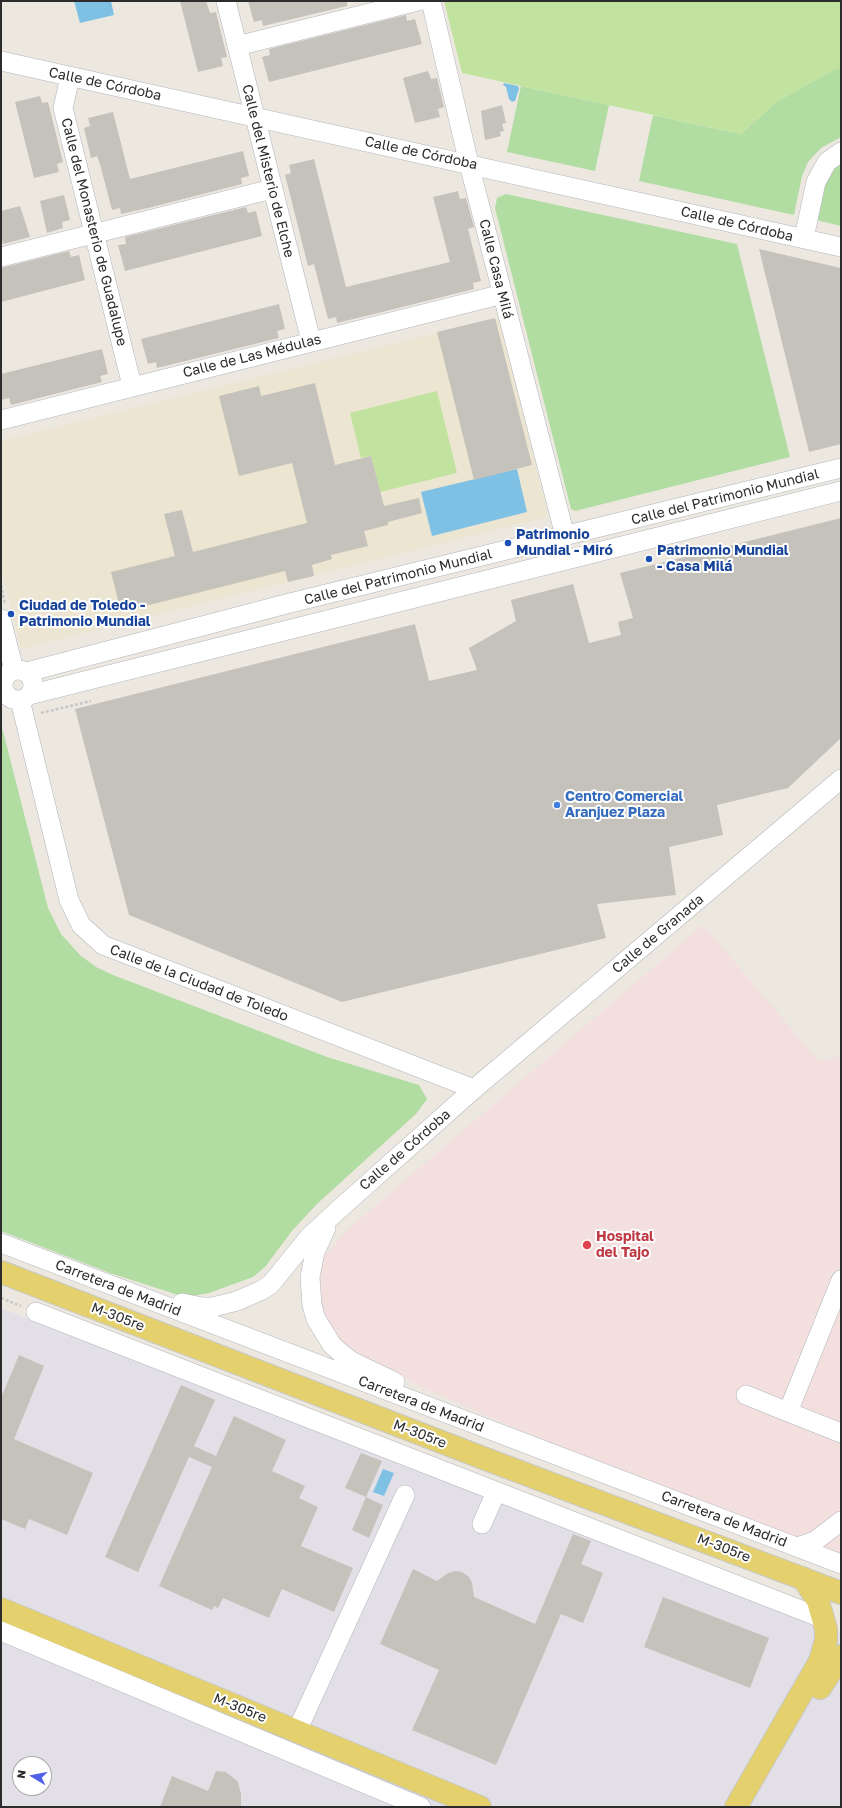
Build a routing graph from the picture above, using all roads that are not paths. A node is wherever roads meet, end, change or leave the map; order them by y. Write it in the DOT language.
graph roads {
  1 [pos="226,1"];
  2 [pos="418,1"];
  3 [pos="431,1"];
  4 [pos="237,46"];
  5 [pos="1,61"];
  6 [pos="70,77"];
  7 [pos="254,117"];
  8 [pos="841,152"];
  9 [pos="469,164"];
  10 [pos="272,189"];
  11 [pos="95,234"];
  12 [pos="804,238"];
  13 [pos="841,247"];
  14 [pos="1,257"];
  15 [pos="503,294"];
  16 [pos="311,342"];
  17 [pos="132,386"];
  18 [pos="1,420"];
  19 [pos="841,468"];
  20 [pos="841,491"];
  21 [pos="565,536"];
  22 [pos="1,619"];
  23 [pos="12,674"];
  24 [pos="15,698"];
  25 [pos="841,779"];
  26 [pos="474,1089"];
  27 [pos="336,1212"];
  28 [pos="1,1243"];
  29 [pos="1,1272"];
  30 [pos="841,1280"];
  31 [pos="167,1306"];
  32 [pos="36,1312"];
  33 [pos="746,1395"];
  34 [pos="432,1408"];
  35 [pos="788,1412"];
  36 [pos="841,1433"];
  37 [pos="496,1492"];
  38 [pos="405,1495"];
  39 [pos="841,1521"];
  40 [pos="482,1524"];
  41 [pos="797,1547"];
  42 [pos="841,1564"];
  43 [pos="803,1578"];
  44 [pos="841,1593"];
  45 [pos="1,1608"];
  46 [pos="832,1620"];
  47 [pos="1,1632"];
  48 [pos="841,1656"];
  49 [pos="186,1685"];
  50 [pos="177,1705"];
  51 [pos="251,1712"];
  52 [pos="297,1731"];
  53 [pos="242,1734"];
  54 [pos="356,1755"];
  55 [pos="346,1777"];
  56 [pos="421,1807"];
  57 [pos="480,1807"];
  58 [pos="736,1807"];
  59 [pos="750,1807"];
  1 -- 4 [label="street, Calle del Misterio de Elche"];
  2 -- 4 [label="street"];
  3 -- 9 [label="street, Calle Casa Milá"];
  4 -- 7 [label="street, Calle del Misterio de Elche"];
  5 -- 6 [label="street, Calle de Córdoba"];
  6 -- 7 [label="street, Calle de Córdoba"];
  6 -- 11 [label="street, Calle del Monasterio de Guadalupe"];
  7 -- 9 [label="street, Calle de Córdoba"];
  7 -- 10 [label="street, Calle del Misterio de Elche"];
  8 -- 12 [label="street"];
  9 -- 12 [label="street, Calle de Córdoba"];
  9 -- 15 [label="street, Calle Casa Milá"];
  10 -- 11 [label="street"];
  10 -- 16 [label="street, Calle del Misterio de Elche"];
  11 -- 14 [label="street"];
  11 -- 17 [label="street, Calle del Monasterio de Guadalupe"];
  12 -- 13 [label="street, Calle de Córdoba"];
  15 -- 16 [label="street, Calle de Las Médulas"];
  15 -- 21 [label="street, Calle Casa Milá"];
  16 -- 17 [label="street, Calle de Las Médulas"];
  17 -- 18 [label="street, Calle de Las Médulas"];
  19 -- 21 [label="street, Calle del Patrimonio Mundial"];
  20 -- 24 [label="street, Calle del Patrimonio Mundial"];
  21 -- 23 [label="street, Calle del Patrimonio Mundial"];
  22 -- 23 [label="street"];
  23 -- 24 [label="street"];
  23 -- 24 [label="street"];
  24 -- 26 [label="street, Calle de la Ciudad de Toledo"];
  25 -- 26 [label="street, Calle de Granada"];
  26 -- 27 [label="street, Calle de Córdoba"];
  27 -- 31 [label="street, Calle de Córdoba"];
  27 -- 34 [label="street, Calle de Córdoba"];
  28 -- 31 [label="street, Carretera de Madrid"];
  29 -- 43 [label="main road, M-305re"];
  30 -- 35 [label="street"];
  31 -- 34 [label="street, Carretera de Madrid"];
  32 -- 37 [label="street"];
  33 -- 35 [label="street"];
  34 -- 41 [label="street, Carretera de Madrid"];
  35 -- 36 [label="street"];
  37 -- 40 [label="street"];
  37 -- 46 [label="street"];
  38 -- 52 [label="street"];
  39 -- 41 [label="street"];
  41 -- 42 [label="street, Carretera de Madrid"];
  43 -- 44 [label="main road, M-305re"];
  43 -- 46 [label="main road"];
  45 -- 49 [label="main road, M-305re"];
  46 -- 58 [label="main road"];
  47 -- 50 [label="street"];
  48 -- 59 [label="main road"];
  49 -- 50 [label="street"];
  49 -- 51 [label="main road, M-305re"];
  50 -- 53 [label="street"];
  51 -- 52 [label="main road, M-305re"];
  51 -- 53 [label="street"];
  52 -- 54 [label="main road, M-305re"];
  53 -- 55 [label="street"];
  54 -- 55 [label="street"];
  54 -- 57 [label="main road, M-305re"];
  55 -- 56 [label="street"];
}
